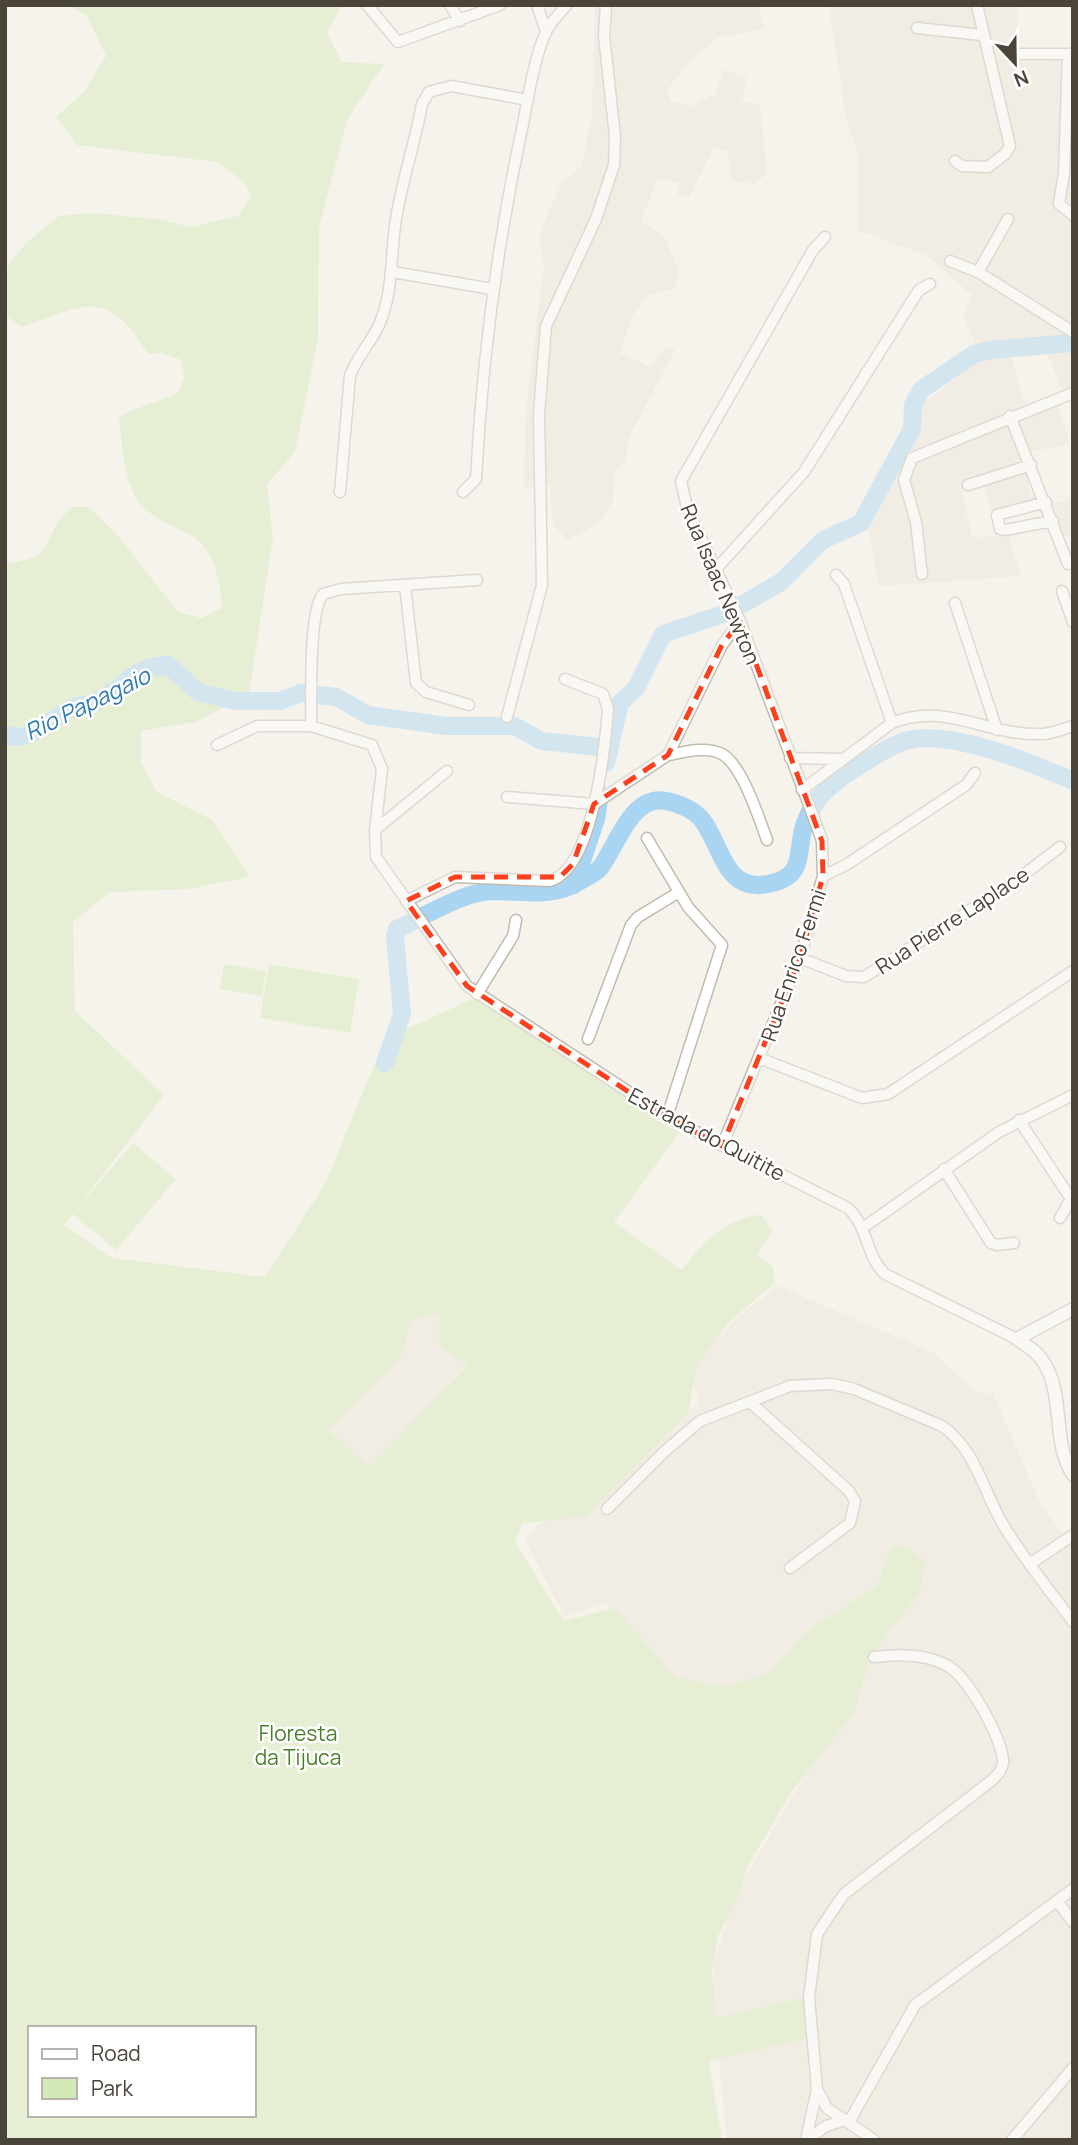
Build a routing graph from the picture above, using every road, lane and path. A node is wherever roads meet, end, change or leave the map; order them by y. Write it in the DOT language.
graph roads {
  1 [pos="366,5"];
  2 [pos="450,5"];
  3 [pos="500,5"];
  4 [pos="537,5"];
  5 [pos="567,5"];
  6 [pos="606,5"];
  7 [pos="977,5"];
  8 [pos="460,21"];
  9 [pos="917,28"];
  10 [pos="546,31"];
  11 [pos="982,35"];
  12 [pos="1020,54"];
  13 [pos="1070,54"];
  14 [pos="528,100"];
  15 [pos="955,161"];
  16 [pos="1068,174"];
  17 [pos="1073,215"];
  18 [pos="1008,219"];
  19 [pos="825,237"];
  20 [pos="950,261"];
  21 [pos="393,272"];
  22 [pos="978,272"];
  23 [pos="930,284"];
  24 [pos="492,289"];
  25 [pos="1073,332"];
  26 [pos="1073,393"];
  27 [pos="1010,416"];
  28 [pos="1031,465"];
  29 [pos="968,485"];
  30 [pos="340,492"];
  31 [pos="463,492"];
  32 [pos="1046,502"];
  33 [pos="1053,521"];
  34 [pos="1073,536"];
  35 [pos="1060,539"];
  36 [pos="1068,564"];
  37 [pos="716,568"];
  38 [pos="922,574"];
  39 [pos="836,575"];
  40 [pos="477,580"];
  41 [pos="405,584"];
  42 [pos="1062,591"];
  43 [pos="955,603"];
  44 [pos="739,618"];
  45 [pos="1073,622"];
  46 [pos="565,679"];
  47 [pos="469,705"];
  48 [pos="506,717"];
  49 [pos="892,723"];
  50 [pos="312,726"];
  51 [pos="1073,726"];
  52 [pos="997,730"];
  53 [pos="216,745"];
  54 [pos="668,755"];
  55 [pos="790,758"];
  56 [pos="842,759"];
  57 [pos="447,771"];
  58 [pos="975,773"];
  59 [pos="804,794"];
  60 [pos="508,797"];
  61 [pos="595,803"];
  62 [pos="375,830"];
  63 [pos="647,838"];
  64 [pos="767,840"];
  65 [pos="1060,847"];
  66 [pos="823,876"];
  67 [pos="679,892"];
  68 [pos="405,901"];
  69 [pos="516,920"];
  70 [pos="800,958"];
  71 [pos="1073,971"];
  72 [pos="477,994"];
  73 [pos="588,1039"];
  74 [pos="759,1058"];
  75 [pos="1073,1095"];
  76 [pos="667,1117"];
  77 [pos="1019,1120"];
  78 [pos="722,1146"];
  79 [pos="944,1169"];
  80 [pos="1060,1218"];
  81 [pos="864,1227"];
  82 [pos="1014,1243"];
  83 [pos="1071,1312"];
  84 [pos="1017,1339"];
  85 [pos="750,1402"];
  86 [pos="1073,1475"];
  87 [pos="607,1509"];
  88 [pos="1073,1535"];
  89 [pos="1030,1564"];
  90 [pos="790,1568"];
  91 [pos="1073,1622"];
  92 [pos="874,1657"];
  93 [pos="1072,1892"];
  94 [pos="1057,1901"];
  95 [pos="1073,1922"];
  96 [pos="1073,2068"];
  97 [pos="817,2089"];
  98 [pos="847,2121"];
  99 [pos="806,2140"];
  100 [pos="874,2140"];
  101 [pos="1013,2140"];
  1 -- 8 [label="street"];
  2 -- 8 [label="street"];
  3 -- 8 [label="street"];
  4 -- 10 [label="street"];
  5 -- 10 [label="street"];
  6 -- 48 [label="street"];
  7 -- 11 [label="street"];
  9 -- 11 [label="street"];
  10 -- 14 [label="street"];
  11 -- 15 [label="street"];
  12 -- 13 [label="street"];
  13 -- 16 [label="street"];
  14 -- 21 [label="street"];
  14 -- 24 [label="street"];
  16 -- 17 [label="street"];
  18 -- 22 [label="street"];
  19 -- 37 [label="street, Rua Isaac Newton"];
  20 -- 22 [label="street"];
  21 -- 24 [label="street"];
  21 -- 30 [label="street"];
  22 -- 25 [label="street"];
  23 -- 37 [label="street"];
  24 -- 31 [label="street"];
  26 -- 27 [label="street"];
  27 -- 28 [label="street"];
  27 -- 38 [label="street"];
  28 -- 29 [label="street"];
  28 -- 32 [label="street"];
  32 -- 33 [label="street"];
  32 -- 33 [label="street"];
  33 -- 35 [label="street"];
  34 -- 35 [label="street"];
  35 -- 36 [label="street"];
  37 -- 44 [label="street, Rua Isaac Newton"];
  39 -- 49 [label="street"];
  40 -- 41 [label="street"];
  41 -- 47 [label="street"];
  41 -- 50 [label="street"];
  42 -- 45 [label="street"];
  43 -- 52 [label="street"];
  44 -- 54 [label="street"];
  44 -- 55 [label="street, Rua Isaac Newton"];
  46 -- 61 [label="street"];
  49 -- 52 [label="street"];
  49 -- 56 [label="street"];
  50 -- 53 [label="street, Estrada do Quitite"];
  50 -- 62 [label="street, Estrada do Quitite"];
  51 -- 52 [label="street"];
  54 -- 61 [label="street"];
  54 -- 64 [label="street"];
  55 -- 56 [label="street"];
  55 -- 59 [label="street, Rua Isaac Newton"];
  56 -- 59 [label="street"];
  57 -- 62 [label="street"];
  58 -- 66 [label="street, Rua Enrico Fermi"];
  59 -- 66 [label="street, Rua Isaac Newton"];
  60 -- 61 [label="street"];
  61 -- 68 [label="street"];
  62 -- 68 [label="street, Estrada do Quitite"];
  63 -- 67 [label="street"];
  65 -- 70 [label="street, Rua Pierre Laplace"];
  66 -- 70 [label="street, Rua Enrico Fermi"];
  67 -- 73 [label="street"];
  67 -- 76 [label="street"];
  68 -- 72 [label="street, Estrada do Quitite"];
  69 -- 72 [label="street"];
  70 -- 74 [label="street, Rua Enrico Fermi"];
  71 -- 74 [label="street"];
  72 -- 76 [label="street, Estrada do Quitite"];
  74 -- 78 [label="street, Rua Enrico Fermi"];
  75 -- 77 [label="street"];
  76 -- 78 [label="street, Estrada do Quitite"];
  77 -- 79 [label="street"];
  77 -- 80 [label="street"];
  78 -- 81 [label="street, Estrada do Quitite"];
  79 -- 81 [label="street"];
  79 -- 82 [label="street"];
  81 -- 84 [label="street, Estrada do Quitite"];
  83 -- 84 [label="street"];
  84 -- 86 [label="street"];
  85 -- 87 [label="street"];
  85 -- 89 [label="street"];
  85 -- 90 [label="street"];
  88 -- 89 [label="street"];
  89 -- 91 [label="street"];
  92 -- 97 [label="street"];
  93 -- 94 [label="street"];
  94 -- 95 [label="street"];
  94 -- 98 [label="street"];
  96 -- 101 [label="street"];
  97 -- 98 [label="street"];
  97 -- 99 [label="street"];
  98 -- 99 [label="street"];
  98 -- 100 [label="street"];
}
